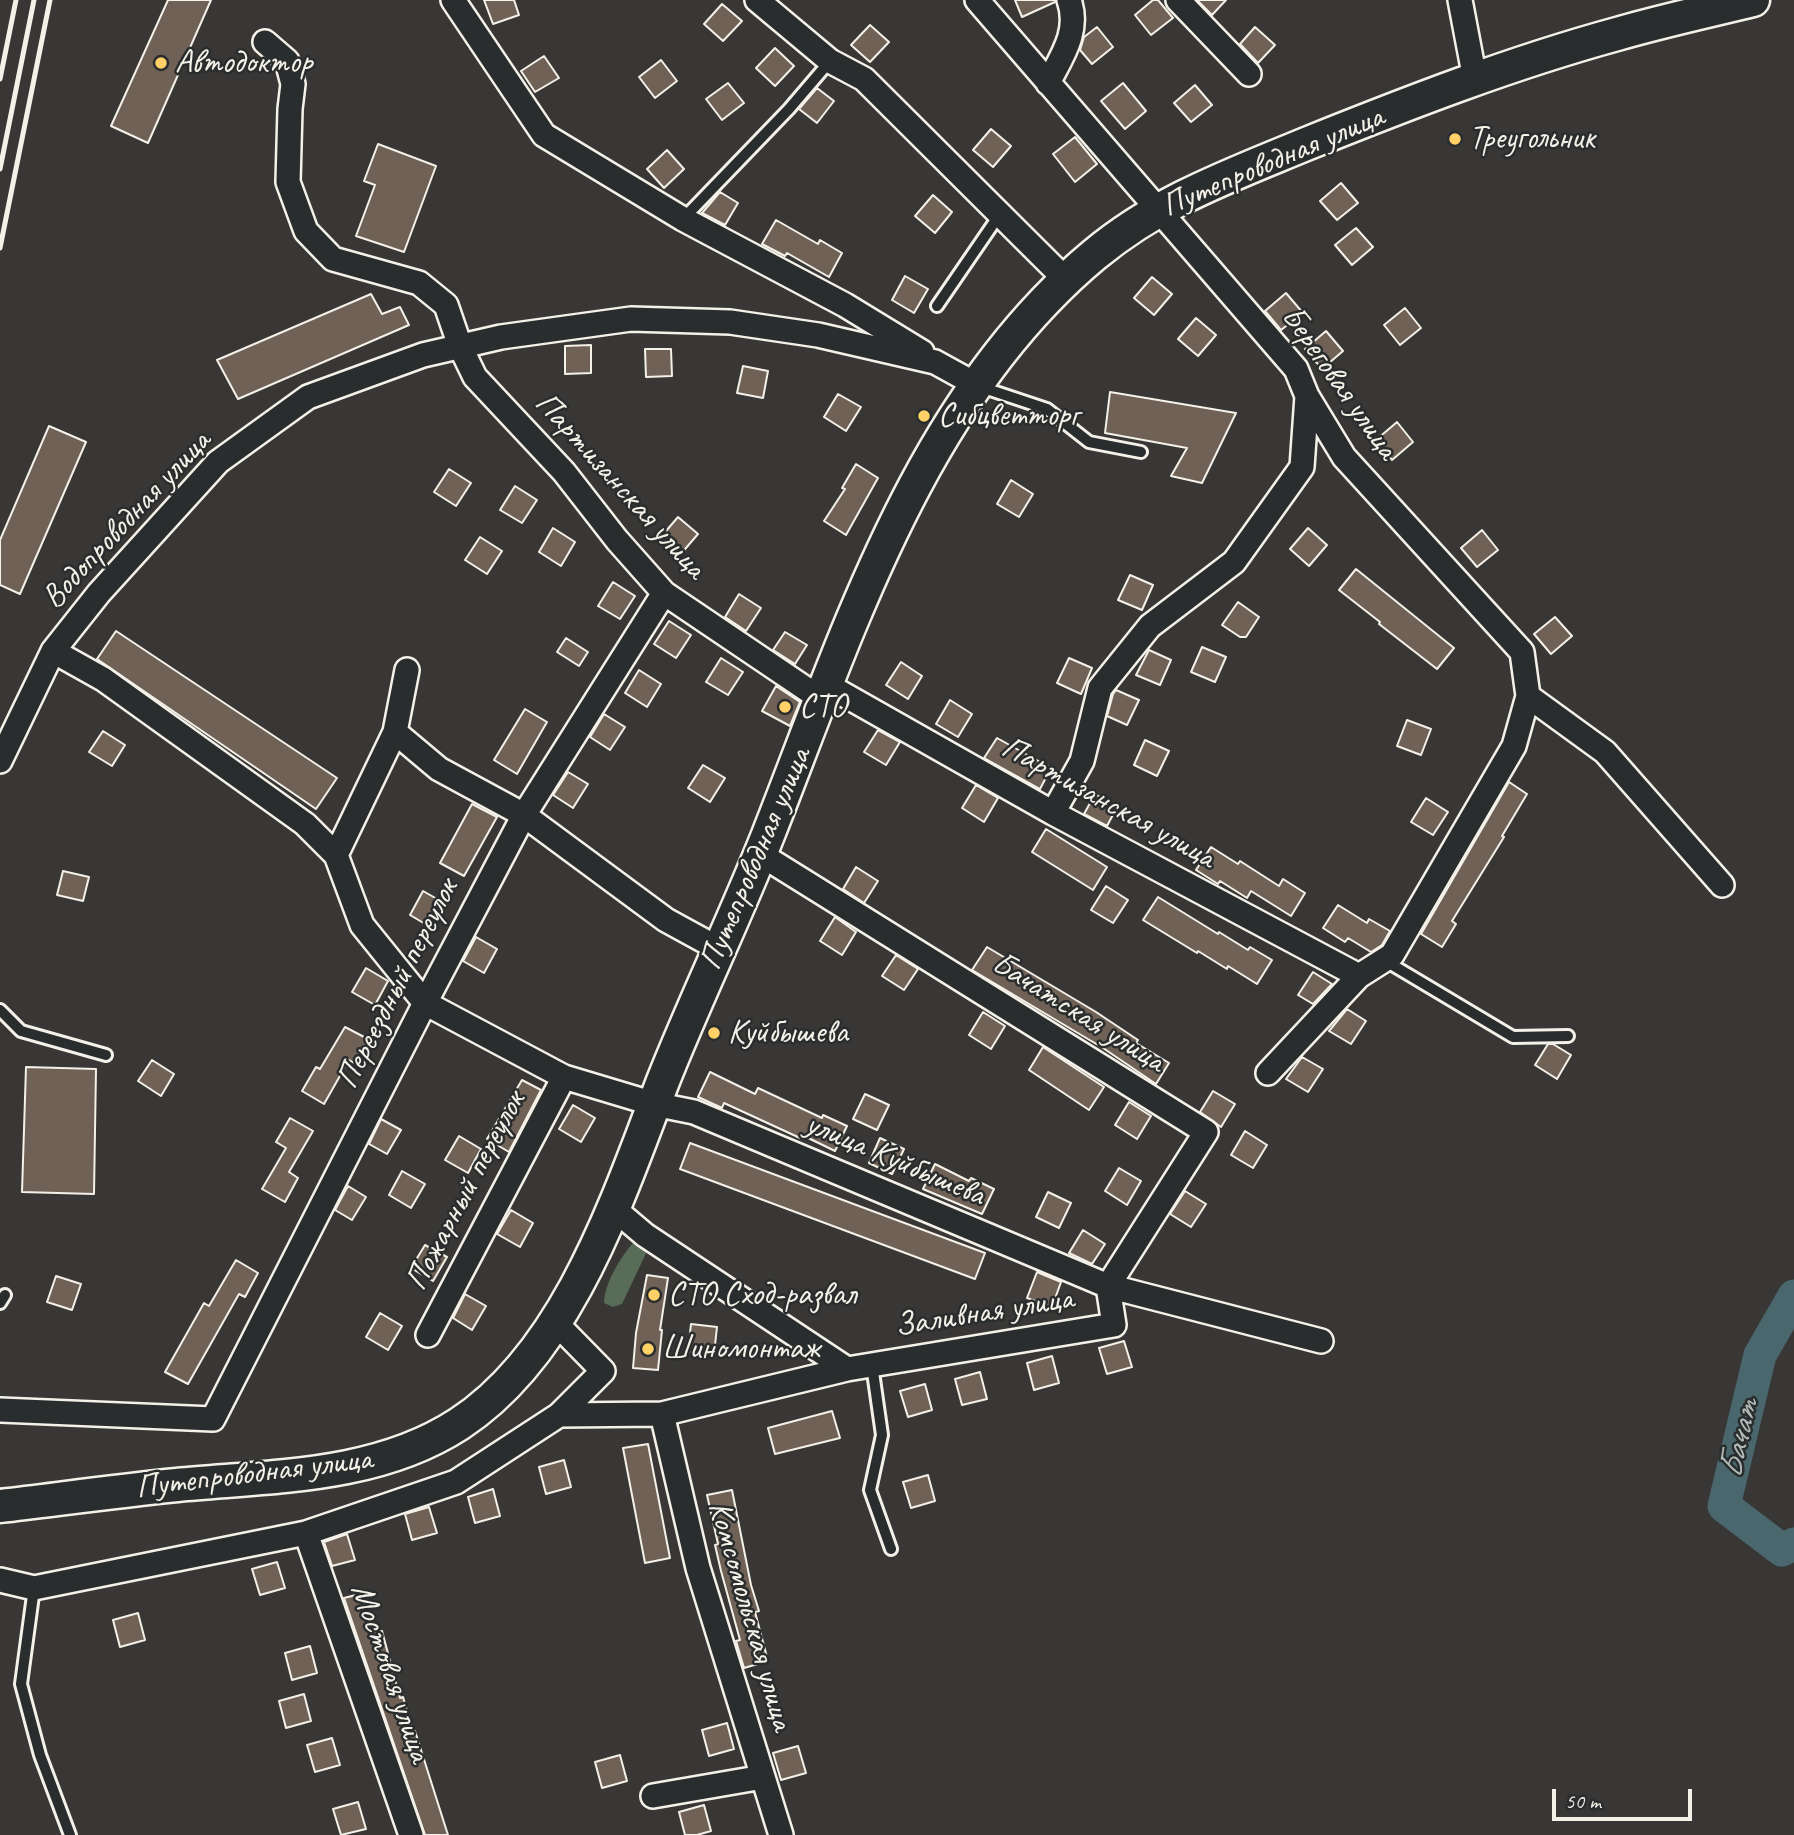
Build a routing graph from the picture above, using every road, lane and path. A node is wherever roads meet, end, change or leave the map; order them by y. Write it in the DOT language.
graph roads {
  1 [pos="453,0"];
  2 [pos="757,0"];
  3 [pos="977,0"];
  4 [pos="1069,0"];
  5 [pos="1178,0"];
  6 [pos="1460,0"];
  7 [pos="1753,0"];
  8 [pos="265,42"];
  9 [pos="830,61"];
  10 [pos="1249,74"];
  11 [pos="1475,79"];
  12 [pos="1048,83"];
  13 [pos="1158,209"];
  14 [pos="1000,214"];
  15 [pos="683,219"];
  16 [pos="1066,280"];
  17 [pos="937,306"];
  18 [pos="460,346"];
  19 [pos="970,382"];
  20 [pos="1307,396"];
  21 [pos="1141,452"];
  22 [pos="664,593"];
  23 [pos="53,651"];
  24 [pos="407,670"];
  25 [pos="824,692"];
  26 [pos="1528,696"];
  27 [pos="395,732"];
  28 [pos="0,761"];
  29 [pos="1053,813"];
  30 [pos="524,815"];
  31 [pos="760,854"];
  32 [pos="336,855"];
  33 [pos="1723,885"];
  34 [pos="719,949"];
  35 [pos="1384,960"];
  36 [pos="1359,976"];
  37 [pos="425,1003"];
  38 [pos="0,1010"];
  39 [pos="1568,1036"];
  40 [pos="106,1055"];
  41 [pos="1268,1073"];
  42 [pos="564,1077"];
  43 [pos="654,1104"];
  44 [pos="612,1207"];
  45 [pos="1108,1286"];
  46 [pos="556,1324"];
  47 [pos="428,1335"];
  48 [pos="1321,1341"];
  49 [pos="872,1365"];
  50 [pos="847,1369"];
  51 [pos="0,1410"];
  52 [pos="662,1414"];
  53 [pos="559,1415"];
  54 [pos="0,1506"];
  55 [pos="306,1533"];
  56 [pos="891,1549"];
  57 [pos="0,1580"];
  58 [pos="34,1588"];
  59 [pos="763,1777"];
  60 [pos="653,1796"];
  61 [pos="70,1835"];
  62 [pos="411,1835"];
  63 [pos="780,1835"];
  1 -- 15 [label="street"];
  2 -- 9 [label="street"];
  3 -- 12 [label="street, Береговая улица"];
  4 -- 12 [label="street"];
  5 -- 10 [label="street"];
  6 -- 11 [label="street"];
  7 -- 11 [label="main road, Путепроводная улица"];
  8 -- 18 [label="street, Партизанская улица"];
  9 -- 14 [label="street"];
  9 -- 15 [label="lane"];
  11 -- 13 [label="main road, Путепроводная улица"];
  12 -- 13 [label="street, Береговая улица"];
  13 -- 16 [label="main road, Путепроводная улица"];
  13 -- 20 [label="street, Береговая улица"];
  14 -- 16 [label="street"];
  14 -- 17 [label="lane"];
  15 -- 19 [label="street"];
  16 -- 19 [label="main road, Путепроводная улица"];
  18 -- 19 [label="street, Водопроводная улица"];
  18 -- 22 [label="street, Партизанская улица"];
  18 -- 23 [label="street, Водопроводная улица"];
  19 -- 21 [label="lane"];
  19 -- 25 [label="main road, Путепроводная улица"];
  20 -- 26 [label="street, Береговая улица"];
  20 -- 29 [label="street"];
  22 -- 25 [label="street, Партизанская улица"];
  22 -- 30 [label="street, Переездный переулок"];
  23 -- 28 [label="street, Водопроводная улица"];
  23 -- 32 [label="street"];
  24 -- 27 [label="street"];
  25 -- 29 [label="street, Партизанская улица"];
  25 -- 31 [label="main road, Путепроводная улица"];
  26 -- 33 [label="street"];
  26 -- 35 [label="street"];
  27 -- 30 [label="street"];
  27 -- 32 [label="street"];
  29 -- 36 [label="street, Партизанская улица"];
  30 -- 34 [label="street"];
  30 -- 37 [label="street, Переездный переулок"];
  31 -- 34 [label="main road, Путепроводная улица"];
  31 -- 45 [label="street, Бачатская улица"];
  32 -- 37 [label="street"];
  34 -- 43 [label="main road, Путепроводная улица"];
  35 -- 36 [label="street"];
  35 -- 39 [label="lane"];
  36 -- 41 [label="street"];
  37 -- 42 [label="street, улица Куйбышева"];
  37 -- 51 [label="street, Переездный переулок"];
  38 -- 40 [label="lane"];
  42 -- 43 [label="street, улица Куйбышева"];
  42 -- 47 [label="street, Пожарный переулок"];
  43 -- 44 [label="main road, Путепроводная улица"];
  43 -- 45 [label="street, улица Куйбышева"];
  44 -- 46 [label="main road, Путепроводная улица"];
  44 -- 50 [label="street"];
  45 -- 48 [label="street, улица Куйбышева"];
  45 -- 49 [label="street, Заливная улица"];
  46 -- 53 [label="street"];
  46 -- 54 [label="main road, Путепроводная улица"];
  49 -- 50 [label="street, Заливная улица"];
  49 -- 56 [label="lane"];
  50 -- 52 [label="street, Заливная улица"];
  52 -- 53 [label="street, Заливная улица"];
  52 -- 59 [label="street, Комсомольская улица"];
  53 -- 55 [label="street"];
  55 -- 58 [label="street"];
  55 -- 62 [label="street, Мостовая улица"];
  57 -- 58 [label="street"];
  58 -- 61 [label="lane"];
  59 -- 60 [label="street"];
  59 -- 63 [label="street, Комсомольская улица"];
}
